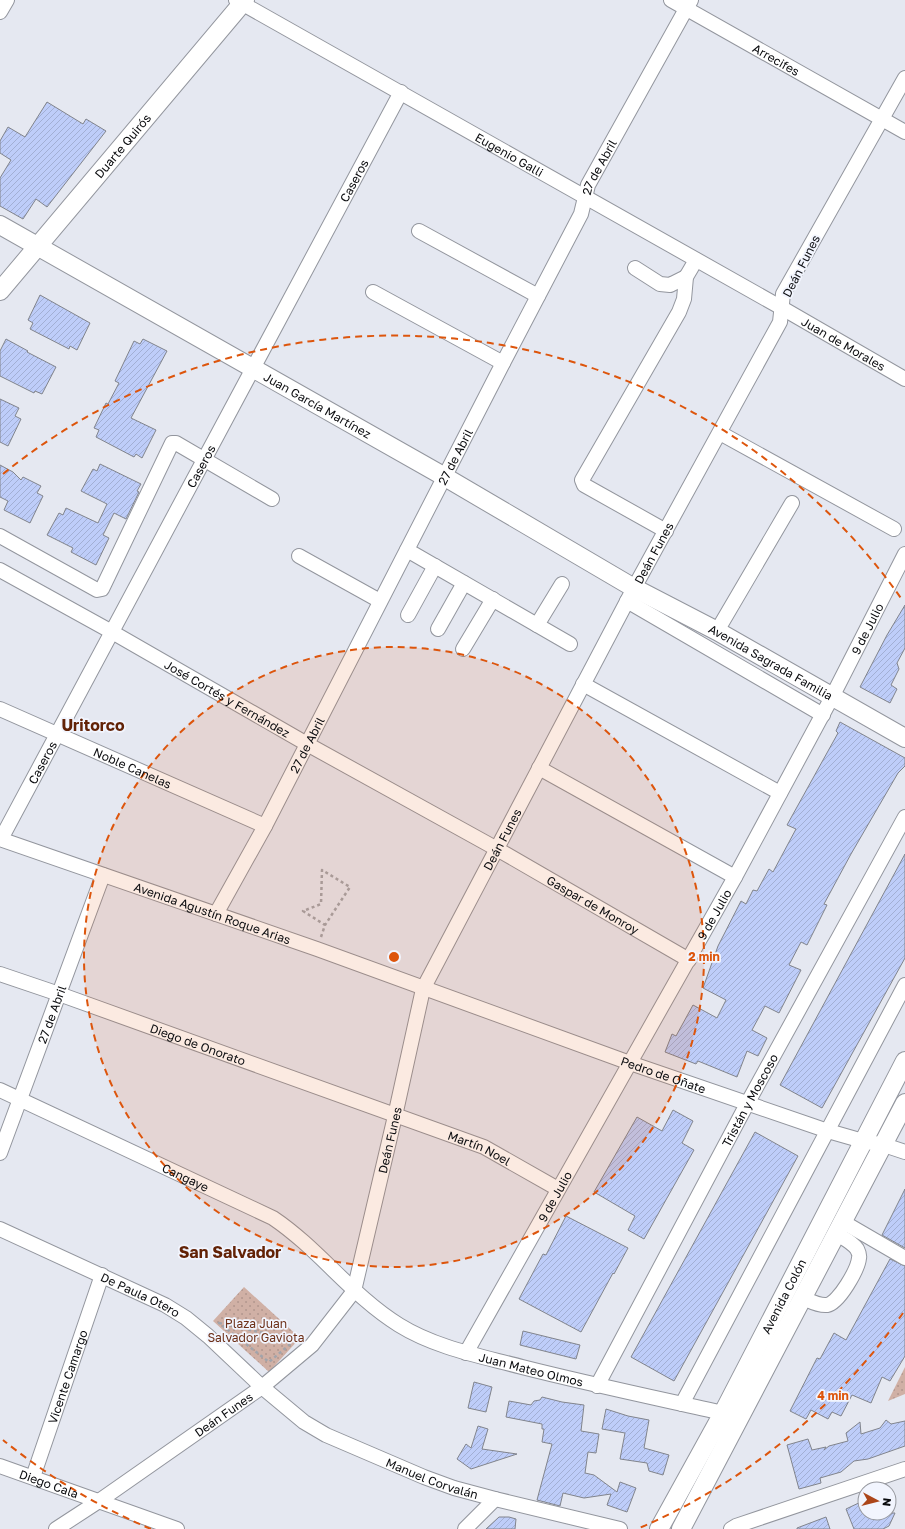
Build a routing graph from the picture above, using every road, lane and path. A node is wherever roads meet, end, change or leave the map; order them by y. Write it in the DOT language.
graph roads {
  1 [pos="7,0"];
  2 [pos="671,0"];
  3 [pos="241,1"];
  4 [pos="688,4"];
  5 [pos="0,12"];
  6 [pos="905,78"];
  7 [pos="401,92"];
  8 [pos="882,118"];
  9 [pos="905,132"];
  10 [pos="585,197"];
  11 [pos="0,224"];
  12 [pos="419,231"];
  13 [pos="38,246"];
  14 [pos="696,260"];
  15 [pos="635,268"];
  16 [pos="686,277"];
  17 [pos="0,290"];
  18 [pos="373,292"];
  19 [pos="538,296"];
  20 [pos="782,308"];
  21 [pos="503,363"];
  22 [pos="254,369"];
  23 [pos="905,379"];
  24 [pos="720,433"];
  25 [pos="205,459"];
  26 [pos="445,477"];
  27 [pos="272,499"];
  28 [pos="792,503"];
  29 [pos="894,529"];
  30 [pos="666,531"];
  31 [pos="0,536"];
  32 [pos="407,550"];
  33 [pos="905,554"];
  34 [pos="299,556"];
  35 [pos="435,566"];
  36 [pos="0,570"];
  37 [pos="464,583"];
  38 [pos="562,584"];
  39 [pos="631,595"];
  40 [pos="493,599"];
  41 [pos="380,601"];
  42 [pos="408,615"];
  43 [pos="537,625"];
  44 [pos="438,629"];
  45 [pos="716,631"];
  46 [pos="112,632"];
  47 [pos="570,644"];
  48 [pos="463,649"];
  49 [pos="583,684"];
  50 [pos="832,697"];
  51 [pos="0,709"];
  52 [pos="823,715"];
  53 [pos="57,735"];
  54 [pos="905,738"];
  55 [pos="307,744"];
  56 [pos="539,768"];
  57 [pos="780,793"];
  58 [pos="905,817"];
  59 [pos="266,826"];
  60 [pos="1,839"];
  61 [pos="497,849"];
  62 [pos="103,875"];
  63 [pos="735,877"];
  64 [pos="216,914"];
  65 [pos="325,925"];
  66 [pos="317,949"];
  67 [pos="689,960"];
  68 [pos="0,974"];
  69 [pos="905,985"];
  70 [pos="423,989"];
  71 [pos="59,994"];
  72 [pos="905,1060"];
  73 [pos="630,1063"];
  74 [pos="0,1090"];
  75 [pos="20,1099"];
  76 [pos="905,1103"];
  77 [pos="747,1104"];
  78 [pos="395,1116"];
  79 [pos="828,1131"];
  80 [pos="863,1141"];
  81 [pos="884,1145"];
  82 [pos="905,1152"];
  83 [pos="0,1153"];
  84 [pos="558,1189"];
  85 [pos="840,1228"];
  86 [pos="0,1229"];
  87 [pos="905,1258"];
  88 [pos="102,1275"];
  89 [pos="354,1291"];
  90 [pos="803,1298"];
  91 [pos="295,1340"];
  92 [pos="466,1353"];
  93 [pos="597,1386"];
  94 [pos="262,1387"];
  95 [pos="682,1404"];
  96 [pos="722,1414"];
  97 [pos="0,1466"];
  98 [pos="905,1469"];
  99 [pos="33,1477"];
  100 [pos="494,1499"];
  101 [pos="99,1501"];
  102 [pos="56,1529"];
  103 [pos="177,1529"];
  104 [pos="465,1529"];
  105 [pos="620,1529"];
  106 [pos="659,1529"];
  107 [pos="681,1529"];
  108 [pos="731,1529"];
  1 -- 5 [label="street"];
  2 -- 4 [label="street, Arrecifes"];
  3 -- 7 [label="street, Eugenio Galli"];
  3 -- 13 [label="main road, Duarte Quirós"];
  4 -- 8 [label="street, Arrecifes"];
  4 -- 10 [label="street, 27 de Abril"];
  6 -- 8 [label="street, Deán Funes"];
  7 -- 10 [label="street, Eugenio Galli"];
  7 -- 22 [label="street, Caseros"];
  8 -- 9 [label="street, Arrecifes"];
  8 -- 20 [label="street, Deán Funes"];
  10 -- 14 [label="street, Eugenio Galli"];
  10 -- 19 [label="street, 27 de Abril"];
  11 -- 13 [label="main road, Juan García Martínez"];
  12 -- 19 [label="street"];
  13 -- 17 [label="main road, Duarte Quirós"];
  13 -- 22 [label="main road, Juan García Martínez"];
  14 -- 16 [label="street"];
  14 -- 20 [label="street, Eugenio Galli"];
  15 -- 16 [label="street"];
  16 -- 30 [label="street"];
  18 -- 21 [label="street"];
  19 -- 21 [label="street, 27 de Abril"];
  20 -- 23 [label="street, Juan de Morales"];
  20 -- 24 [label="street, Deán Funes"];
  21 -- 26 [label="street, 27 de Abril"];
  22 -- 25 [label="street, Caseros"];
  22 -- 26 [label="main road, Juan García Martínez"];
  24 -- 29 [label="street"];
  24 -- 30 [label="street, Deán Funes"];
  25 -- 27 [label="street"];
  25 -- 31 [label="street"];
  25 -- 46 [label="street, Caseros"];
  26 -- 32 [label="street, 27 de Abril"];
  26 -- 39 [label="main road, Juan García Martínez"];
  28 -- 45 [label="street"];
  30 -- 39 [label="street, Deán Funes"];
  32 -- 35 [label="street"];
  32 -- 41 [label="street, 27 de Abril"];
  33 -- 50 [label="street, 9 de Julio"];
  34 -- 41 [label="street"];
  35 -- 37 [label="street"];
  35 -- 42 [label="street"];
  36 -- 46 [label="street, José Cortés y Fernández"];
  37 -- 40 [label="street"];
  37 -- 44 [label="street"];
  38 -- 43 [label="street"];
  39 -- 45 [label="main road, Avenida Sagrada Familia"];
  39 -- 49 [label="street, Deán Funes"];
  39 -- 52 [label="street"];
  40 -- 43 [label="street"];
  40 -- 48 [label="street"];
  41 -- 55 [label="street, 27 de Abril"];
  43 -- 47 [label="street"];
  45 -- 50 [label="main road, Avenida Sagrada Familia"];
  46 -- 53 [label="street, Caseros"];
  46 -- 55 [label="street, José Cortés y Fernández"];
  49 -- 56 [label="street, Deán Funes"];
  49 -- 57 [label="street"];
  50 -- 52 [label="street, 9 de Julio"];
  50 -- 54 [label="main road, Avenida Sagrada Familia"];
  51 -- 53 [label="street, Noble Canelas"];
  52 -- 57 [label="street, 9 de Julio"];
  53 -- 59 [label="street, Noble Canelas"];
  53 -- 60 [label="street, Caseros"];
  55 -- 59 [label="street, 27 de Abril"];
  55 -- 61 [label="street, José Cortés y Fernández"];
  56 -- 61 [label="street, Deán Funes"];
  56 -- 63 [label="street"];
  57 -- 63 [label="street, 9 de Julio"];
  58 -- 77 [label="street, Tristán y Moscoso"];
  59 -- 64 [label="street, 27 de Abril"];
  60 -- 62 [label="street, Avenida Agustín Roque Arias"];
  61 -- 67 [label="street, Gaspar de Monroy"];
  61 -- 70 [label="street, Deán Funes"];
  62 -- 64 [label="street, Avenida Agustín Roque Arias"];
  62 -- 71 [label="street, 27 de Abril"];
  63 -- 67 [label="street, 9 de Julio"];
  64 -- 66 [label="street, Avenida Agustín Roque Arias"];
  65 -- 65 [label="path"];
  65 -- 66 [label="path"];
  66 -- 70 [label="street, Avenida Agustín Roque Arias"];
  67 -- 73 [label="street, 9 de Julio"];
  68 -- 71 [label="street, Diego de Onorato"];
  69 -- 79 [label="street"];
  70 -- 73 [label="street, Pedro de Oñate"];
  70 -- 78 [label="street, Deán Funes"];
  71 -- 75 [label="street, 27 de Abril"];
  71 -- 78 [label="street, Diego de Onorato"];
  72 -- 80 [label="main road, Avenida Colón"];
  73 -- 77 [label="street, Pedro de Oñate"];
  73 -- 84 [label="street, 9 de Julio"];
  74 -- 75 [label="street, Cangaye"];
  75 -- 83 [label="street, 27 de Abril"];
  75 -- 89 [label="street, Cangaye"];
  76 -- 81 [label="main road, Avenida Colón"];
  77 -- 79 [label="street, Pedro de Oñate"];
  77 -- 93 [label="street, Tristán y Moscoso"];
  78 -- 84 [label="street, Martín Noel"];
  78 -- 89 [label="street, Deán Funes"];
  79 -- 80 [label="street, Pedro de Oñate"];
  79 -- 95 [label="street"];
  80 -- 81 [label="street, Pedro de Oñate"];
  80 -- 96 [label="main road, Avenida Colón"];
  81 -- 82 [label="street, Pedro de Oñate"];
  81 -- 85 [label="main road, Avenida Colón"];
  84 -- 92 [label="street, 9 de Julio"];
  85 -- 87 [label="street"];
  85 -- 90 [label="main road, Avenida Colón"];
  85 -- 90 [label="street"];
  86 -- 88 [label="street, De Paula Otero"];
  88 -- 94 [label="street, De Paula Otero"];
  88 -- 99 [label="street, Vicente Camargo"];
  89 -- 92 [label="street, Juan Mateo Olmos"];
  89 -- 94 [label="street, Deán Funes"];
  90 -- 107 [label="main road, Avenida Colón"];
  91 -- 91 [label="path"];
  92 -- 93 [label="street, Juan Mateo Olmos"];
  93 -- 95 [label="street, Juan Mateo Olmos"];
  94 -- 100 [label="street, Manuel Corvalán"];
  94 -- 101 [label="street, Deán Funes"];
  95 -- 96 [label="street, Juan Mateo Olmos"];
  96 -- 106 [label="main road, Avenida Colón"];
  97 -- 99 [label="street, Diego Cala"];
  98 -- 108 [label="street"];
  99 -- 101 [label="street, Diego Cala"];
  100 -- 104 [label="street"];
  100 -- 105 [label="street, Manuel Corvalán"];
  101 -- 102 [label="street, Deán Funes"];
  101 -- 103 [label="street, Diego Cala"];
}
